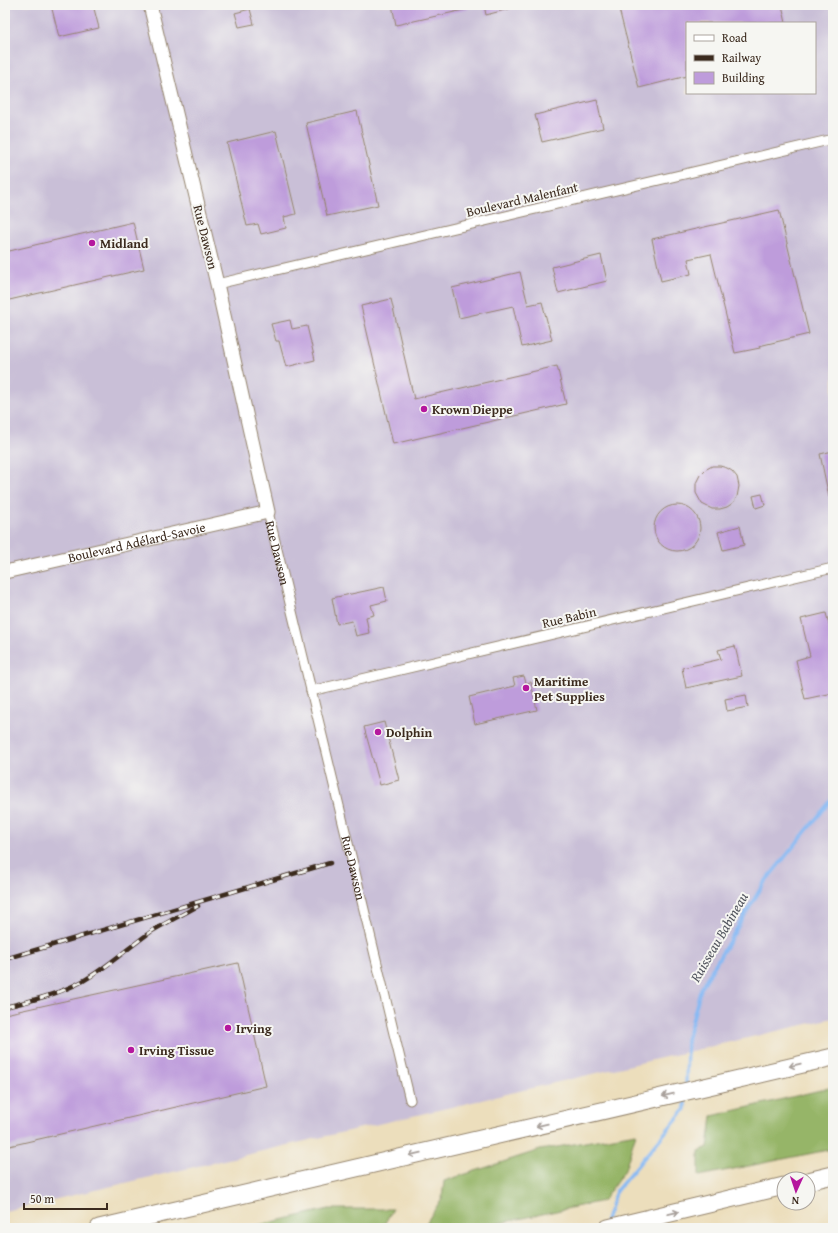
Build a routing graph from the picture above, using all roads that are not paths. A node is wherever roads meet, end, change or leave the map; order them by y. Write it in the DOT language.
graph roads {
  1 [pos="150,5"];
  2 [pos="833,139"];
  3 [pos="217,284"];
  4 [pos="268,512"];
  5 [pos="833,568"];
  6 [pos="5,572"];
  7 [pos="311,690"];
  8 [pos="833,1056"];
  9 [pos="410,1100"];
  10 [pos="833,1175"];
  11 [pos="816,1179"];
  12 [pos="776,1188"];
  13 [pos="99,1228"];
  14 [pos="608,1228"];
  1 -- 3 [label="street, Rue Dawson"];
  2 -- 3 [label="street, Boulevard Malenfant"];
  3 -- 4 [label="street, Rue Dawson"];
  4 -- 6 [label="street, Boulevard Adélard-Savoie"];
  4 -- 7 [label="street, Rue Dawson"];
  5 -- 7 [label="street, Rue Babin"];
  7 -- 9 [label="street, Rue Dawson"];
  8 -- 13 [label="highway, one-way"];
  10 -- 11 [label="highway"];
  14 -- 12 [label="highway, one-way"];
}
